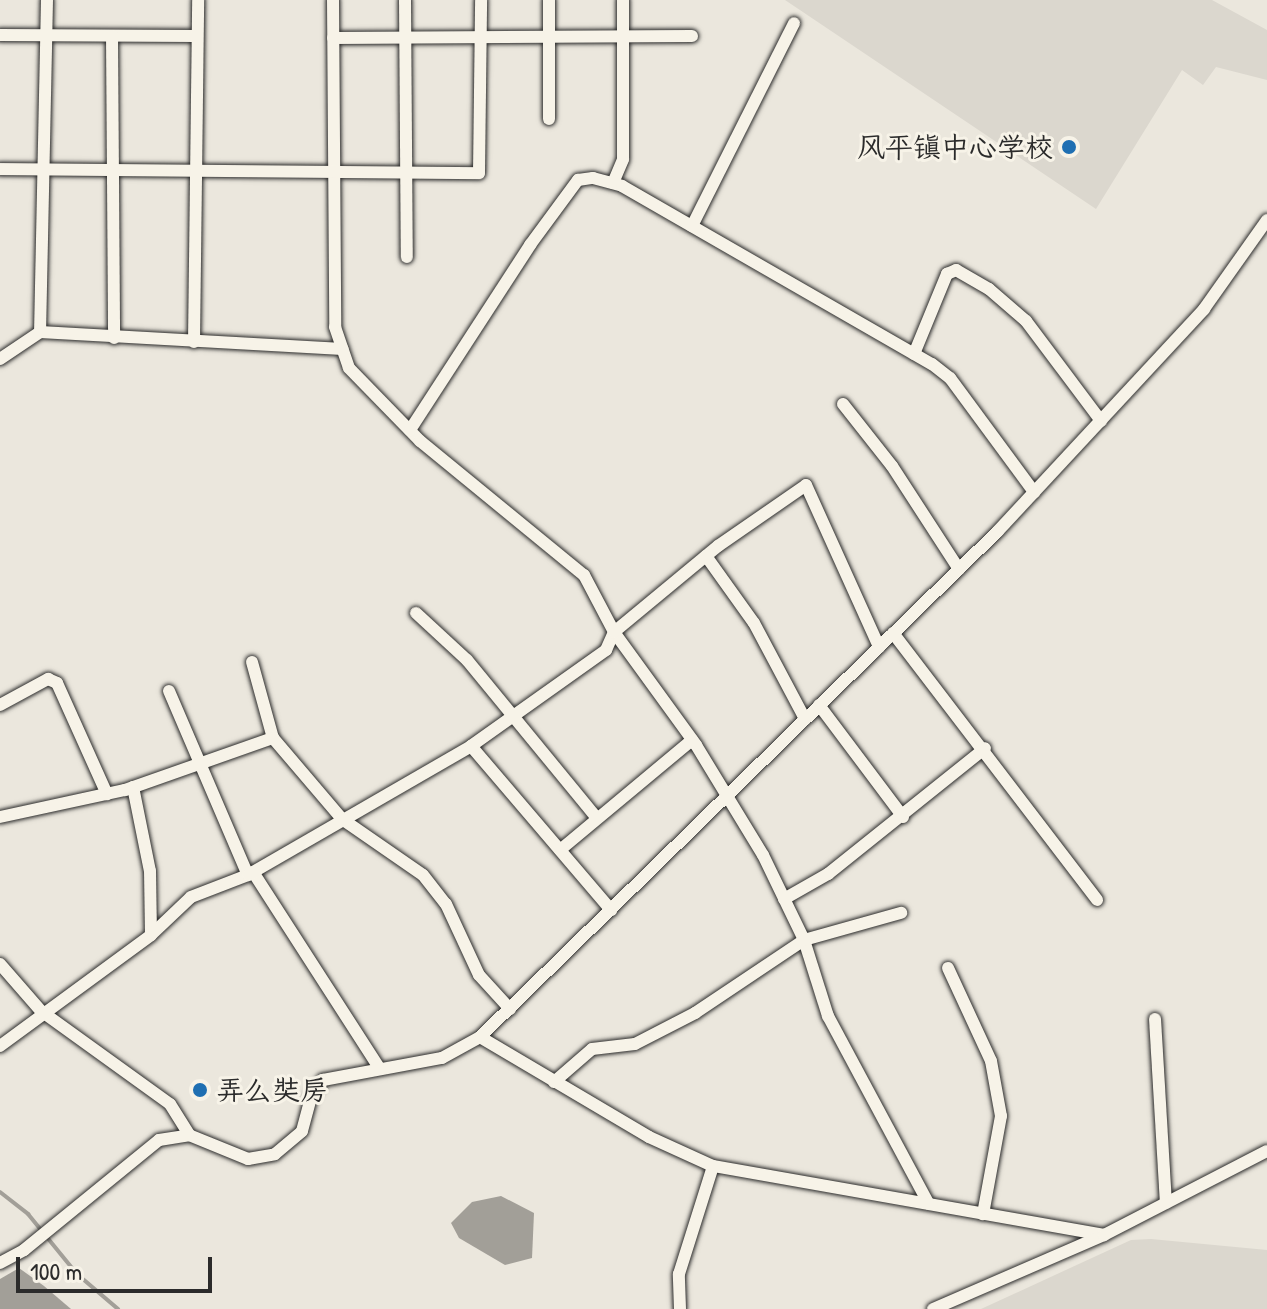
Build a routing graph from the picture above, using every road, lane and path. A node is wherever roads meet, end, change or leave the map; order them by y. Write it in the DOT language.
graph roads {
  1 [pos="47,0"];
  2 [pos="198,0"];
  3 [pos="333,0"];
  4 [pos="405,0"];
  5 [pos="481,0"];
  6 [pos="549,0"];
  7 [pos="623,0"];
  8 [pos="794,23"];
  9 [pos="0,35"];
  10 [pos="47,35"];
  11 [pos="112,36"];
  12 [pos="197,36"];
  13 [pos="692,36"];
  14 [pos="404,37"];
  15 [pos="480,37"];
  16 [pos="550,37"];
  17 [pos="622,37"];
  18 [pos="333,38"];
  19 [pos="549,119"];
  20 [pos="0,169"];
  21 [pos="47,170"];
  22 [pos="113,171"];
  23 [pos="196,172"];
  24 [pos="334,173"];
  25 [pos="406,173"];
  26 [pos="613,183"];
  27 [pos="1267,220"];
  28 [pos="692,226"];
  29 [pos="407,257"];
  30 [pos="40,332"];
  31 [pos="114,338"];
  32 [pos="194,342"];
  33 [pos="343,349"];
  34 [pos="914,354"];
  35 [pos="0,359"];
  36 [pos="843,404"];
  37 [pos="1101,421"];
  38 [pos="410,430"];
  39 [pos="1034,492"];
  40 [pos="706,556"];
  41 [pos="959,569"];
  42 [pos="416,613"];
  43 [pos="614,632"];
  44 [pos="893,633"];
  45 [pos="879,647"];
  46 [pos="606,650"];
  47 [pos="634,659"];
  48 [pos="252,662"];
  49 [pos="169,691"];
  50 [pos="0,705"];
  51 [pos="819,705"];
  52 [pos="513,716"];
  53 [pos="805,719"];
  54 [pos="273,738"];
  55 [pos="692,740"];
  56 [pos="471,746"];
  57 [pos="985,748"];
  58 [pos="200,763"];
  59 [pos="133,787"];
  60 [pos="107,794"];
  61 [pos="728,794"];
  62 [pos="0,817"];
  63 [pos="596,817"];
  64 [pos="903,817"];
  65 [pos="342,819"];
  66 [pos="560,850"];
  67 [pos="251,874"];
  68 [pos="784,899"];
  69 [pos="1097,900"];
  70 [pos="611,910"];
  71 [pos="901,913"];
  72 [pos="151,935"];
  73 [pos="804,940"];
  74 [pos="0,964"];
  75 [pos="948,968"];
  76 [pos="510,1009"];
  77 [pos="41,1011"];
  78 [pos="1155,1019"];
  79 [pos="480,1037"];
  80 [pos="0,1046"];
  81 [pos="380,1069"];
  82 [pos="554,1082"];
  83 [pos="189,1135"];
  84 [pos="1267,1151"];
  85 [pos="713,1166"];
  86 [pos="1166,1203"];
  87 [pos="929,1204"];
  88 [pos="983,1214"];
  89 [pos="1104,1235"];
  90 [pos="0,1263"];
  91 [pos="680,1309"];
  92 [pos="933,1309"];
  1 -- 10 [label="street"];
  2 -- 12 [label="street"];
  3 -- 18 [label="street"];
  4 -- 14 [label="street"];
  5 -- 15 [label="street"];
  6 -- 16 [label="street"];
  7 -- 17 [label="street"];
  8 -- 28 [label="street"];
  9 -- 10 [label="street"];
  10 -- 11 [label="street"];
  10 -- 21 [label="street"];
  11 -- 12 [label="street"];
  11 -- 22 [label="street"];
  12 -- 23 [label="street"];
  13 -- 17 [label="street"];
  14 -- 15 [label="street"];
  14 -- 18 [label="street"];
  14 -- 25 [label="street"];
  15 -- 16 [label="street"];
  15 -- 25 [label="street"];
  16 -- 17 [label="street"];
  16 -- 19 [label="street"];
  17 -- 26 [label="street"];
  18 -- 24 [label="street"];
  20 -- 21 [label="street"];
  21 -- 22 [label="street"];
  21 -- 30 [label="street"];
  22 -- 23 [label="street"];
  22 -- 31 [label="street"];
  23 -- 24 [label="street"];
  23 -- 32 [label="street"];
  24 -- 25 [label="street"];
  24 -- 33 [label="street"];
  25 -- 29 [label="street"];
  26 -- 28 [label="street"];
  26 -- 38 [label="street"];
  27 -- 37 [label="street"];
  28 -- 34 [label="street"];
  30 -- 31 [label="street"];
  30 -- 35 [label="street"];
  31 -- 32 [label="street"];
  32 -- 33 [label="street"];
  33 -- 38 [label="street"];
  34 -- 37 [label="street"];
  34 -- 39 [label="street"];
  36 -- 41 [label="street"];
  37 -- 39 [label="street"];
  38 -- 43 [label="street"];
  39 -- 41 [label="street"];
  40 -- 43 [label="street"];
  40 -- 45 [label="street"];
  40 -- 53 [label="street"];
  41 -- 44 [label="street"];
  42 -- 52 [label="street"];
  43 -- 46 [label="street"];
  43 -- 47 [label="street"];
  44 -- 45 [label="street"];
  44 -- 57 [label="street"];
  45 -- 51 [label="street"];
  46 -- 47 [label="street"];
  46 -- 52 [label="street"];
  47 -- 55 [label="street"];
  48 -- 54 [label="street"];
  49 -- 58 [label="street"];
  50 -- 60 [label="street"];
  51 -- 53 [label="street"];
  51 -- 64 [label="street"];
  52 -- 56 [label="street"];
  52 -- 63 [label="street"];
  53 -- 61 [label="street"];
  54 -- 58 [label="street"];
  54 -- 65 [label="street"];
  55 -- 61 [label="street"];
  55 -- 63 [label="street"];
  56 -- 65 [label="street"];
  56 -- 66 [label="street"];
  57 -- 64 [label="street"];
  57 -- 69 [label="street"];
  58 -- 59 [label="street"];
  58 -- 67 [label="street"];
  59 -- 60 [label="street"];
  59 -- 72 [label="street"];
  60 -- 62 [label="street"];
  61 -- 68 [label="street"];
  61 -- 70 [label="street"];
  63 -- 66 [label="street"];
  64 -- 68 [label="street"];
  65 -- 67 [label="street"];
  65 -- 76 [label="street"];
  66 -- 70 [label="street"];
  67 -- 72 [label="street"];
  67 -- 81 [label="street"];
  68 -- 73 [label="street"];
  70 -- 76 [label="street"];
  71 -- 73 [label="street"];
  72 -- 77 [label="street"];
  73 -- 82 [label="street"];
  73 -- 87 [label="street"];
  74 -- 77 [label="street"];
  75 -- 88 [label="street"];
  76 -- 79 [label="street"];
  77 -- 80 [label="street"];
  77 -- 83 [label="street"];
  78 -- 86 [label="street"];
  79 -- 81 [label="street"];
  79 -- 82 [label="street"];
  81 -- 83 [label="street"];
  82 -- 85 [label="street"];
  83 -- 90 [label="street"];
  84 -- 86 [label="street"];
  85 -- 87 [label="street"];
  85 -- 91 [label="street"];
  86 -- 89 [label="street"];
  87 -- 88 [label="street"];
  88 -- 89 [label="street"];
  89 -- 92 [label="street"];
}
